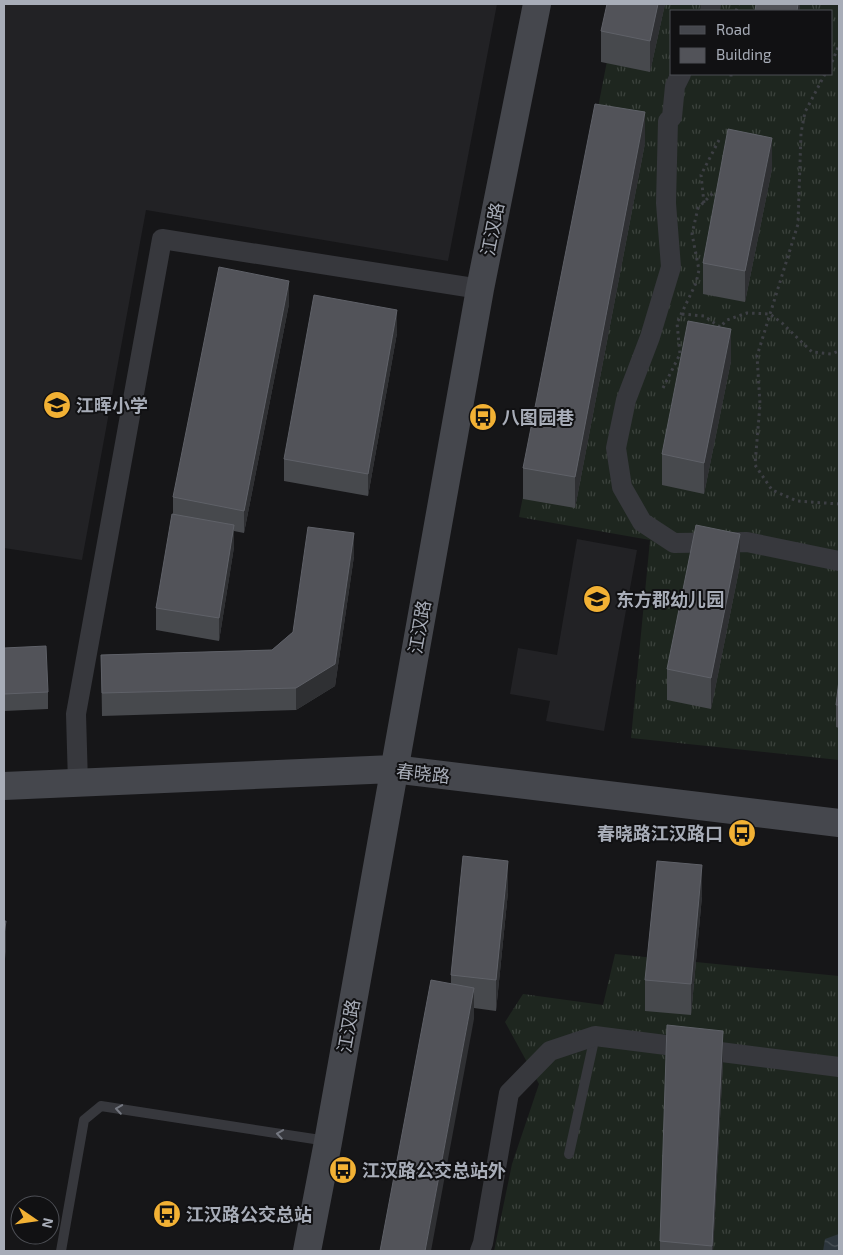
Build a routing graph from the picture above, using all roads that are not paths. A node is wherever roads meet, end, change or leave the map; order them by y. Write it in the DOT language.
graph roads {
  1 [pos="536,4"];
  2 [pos="680,75"];
  3 [pos="480,289"];
  4 [pos="839,561"];
  5 [pos="393,769"];
  6 [pos="78,783"];
  7 [pos="4,786"];
  8 [pos="839,823"];
  9 [pos="595,1036"];
  10 [pos="839,1067"];
  11 [pos="328,1142"];
  12 [pos="569,1154"];
  13 [pos="61,1251"];
  14 [pos="307,1251"];
  15 [pos="480,1251"];
  1 -- 3 [label="street, 江汉路"];
  2 -- 4 [label="street"];
  3 -- 5 [label="street, 江汉路"];
  3 -- 6 [label="street"];
  5 -- 6 [label="street, 春晓路"];
  5 -- 8 [label="street, 春晓路"];
  5 -- 11 [label="street, 江汉路"];
  6 -- 7 [label="street, 春晓路"];
  9 -- 10 [label="street"];
  9 -- 12 [label="lane"];
  9 -- 15 [label="street"];
  11 -- 13 [label="lane, one-way"];
  11 -- 14 [label="street, 江汉路"];
}
